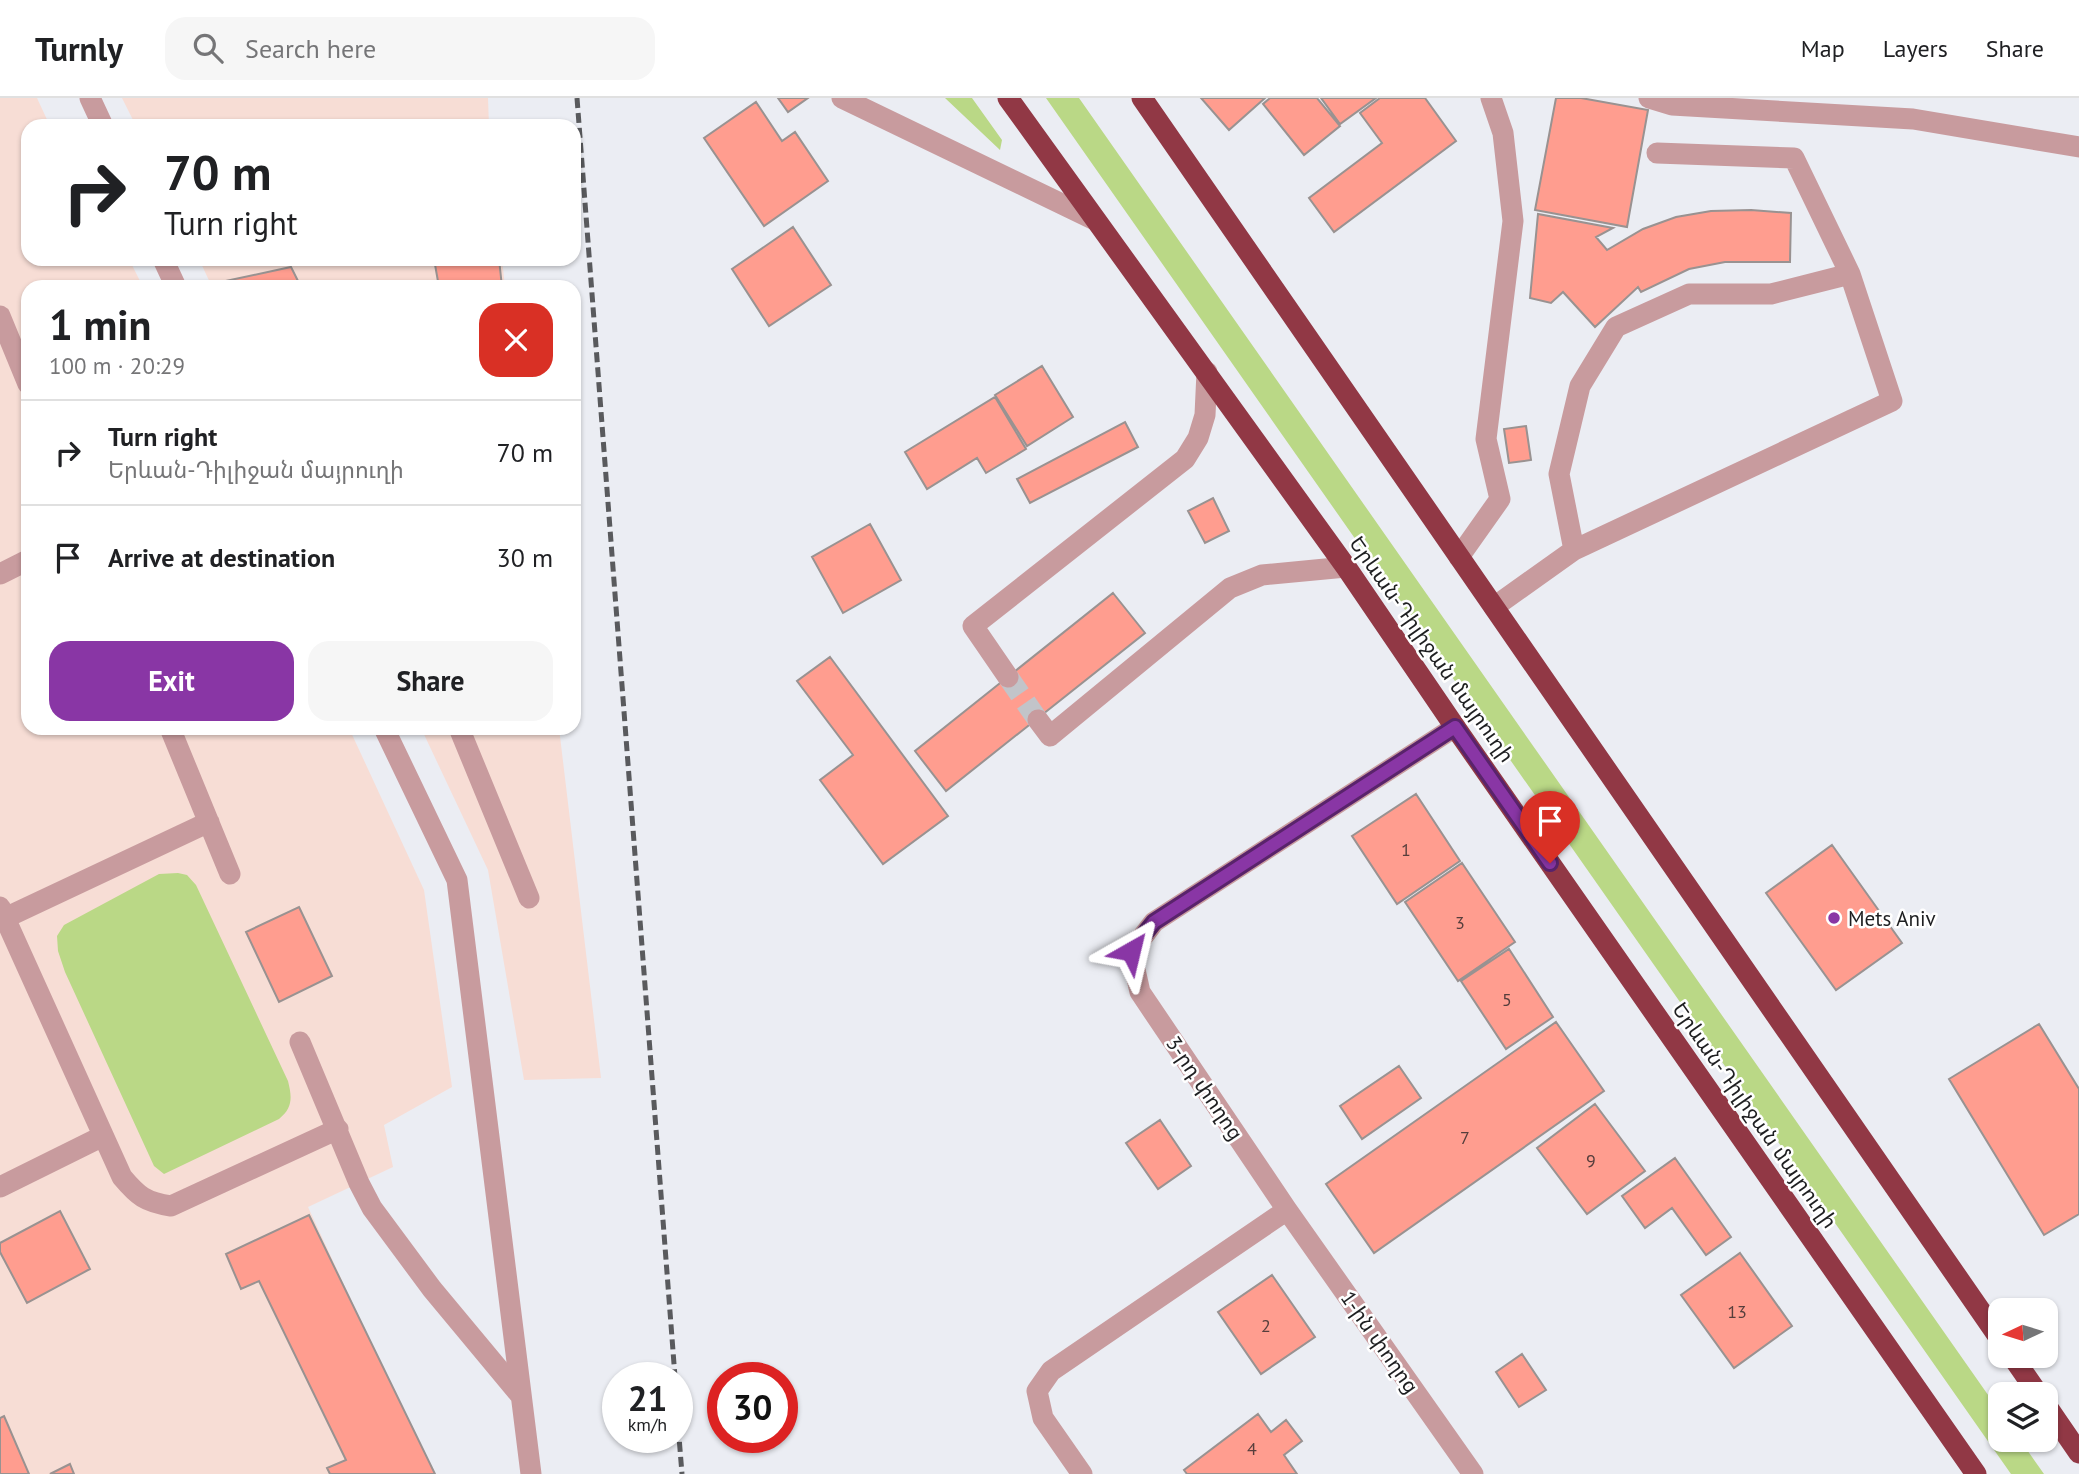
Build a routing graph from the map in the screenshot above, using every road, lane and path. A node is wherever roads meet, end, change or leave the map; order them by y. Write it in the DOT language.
graph roads {
  1 [pos="90,98"];
  2 [pos="842,98"];
  3 [pos="1008,98"];
  4 [pos="1142,98"];
  5 [pos="1491,98"];
  6 [pos="1648,98"];
  7 [pos="100,119"];
  8 [pos="2079,148"];
  9 [pos="1657,153"];
  10 [pos="1095,220"];
  11 [pos="1850,274"];
  12 [pos="0,316"];
  13 [pos="21,367"];
  14 [pos="1207,372"];
  15 [pos="1574,550"];
  16 [pos="1459,557"];
  17 [pos="21,564"];
  18 [pos="1346,567"];
  19 [pos="0,574"];
  20 [pos="1494,607"];
  21 [pos="1008,677"];
  22 [pos="1038,720"];
  23 [pos="1455,727"];
  24 [pos="173,735"];
  25 [pos="387,735"];
  26 [pos="462,735"];
  27 [pos="209,822"];
  28 [pos="230,874"];
  29 [pos="529,898"];
  30 [pos="2,913"];
  31 [pos="300,1042"];
  32 [pos="338,1129"];
  33 [pos="103,1136"];
  34 [pos="0,1187"];
  35 [pos="1287,1210"];
  36 [pos="1988,1322"];
  37 [pos="522,1396"];
  38 [pos="2058,1422"];
  39 [pos="2079,1453"];
  40 [pos="531,1474"];
  41 [pos="1082,1474"];
  42 [pos="1473,1474"];
  43 [pos="1976,1474"];
  1 -- 7 [label="street"];
  2 -- 10 [label="street"];
  3 -- 10 [label="highway, Երևան-Դիլիջան մայրուղի"];
  4 -- 16 [label="highway"];
  5 -- 16 [label="street"];
  6 -- 8 [label="street"];
  9 -- 11 [label="street"];
  10 -- 14 [label="highway, Երևան-Դիլիջան մայրուղի"];
  11 -- 15 [label="street"];
  11 -- 15 [label="street"];
  12 -- 13 [label="street"];
  14 -- 18 [label="highway, Երևան-Դիլիջան մայրուղի"];
  14 -- 21 [label="street"];
  15 -- 20 [label="street"];
  16 -- 20 [label="highway"];
  17 -- 19 [label="street"];
  18 -- 22 [label="street"];
  18 -- 23 [label="highway, Երևան-Դիլիջան մայրուղի"];
  20 -- 36 [label="highway"];
  23 -- 35 [label="street, 3-րդ փողոց"];
  23 -- 43 [label="highway, Երևան-Դիլիջան մայրուղի"];
  24 -- 27 [label="street"];
  25 -- 37 [label="street"];
  26 -- 29 [label="street"];
  27 -- 28 [label="street"];
  27 -- 30 [label="street"];
  30 -- 33 [label="street"];
  31 -- 32 [label="street"];
  32 -- 33 [label="street"];
  32 -- 37 [label="street"];
  33 -- 34 [label="street"];
  35 -- 41 [label="street"];
  35 -- 42 [label="street, 1-ին փողոց"];
  37 -- 40 [label="street"];
  38 -- 39 [label="highway"];
}
